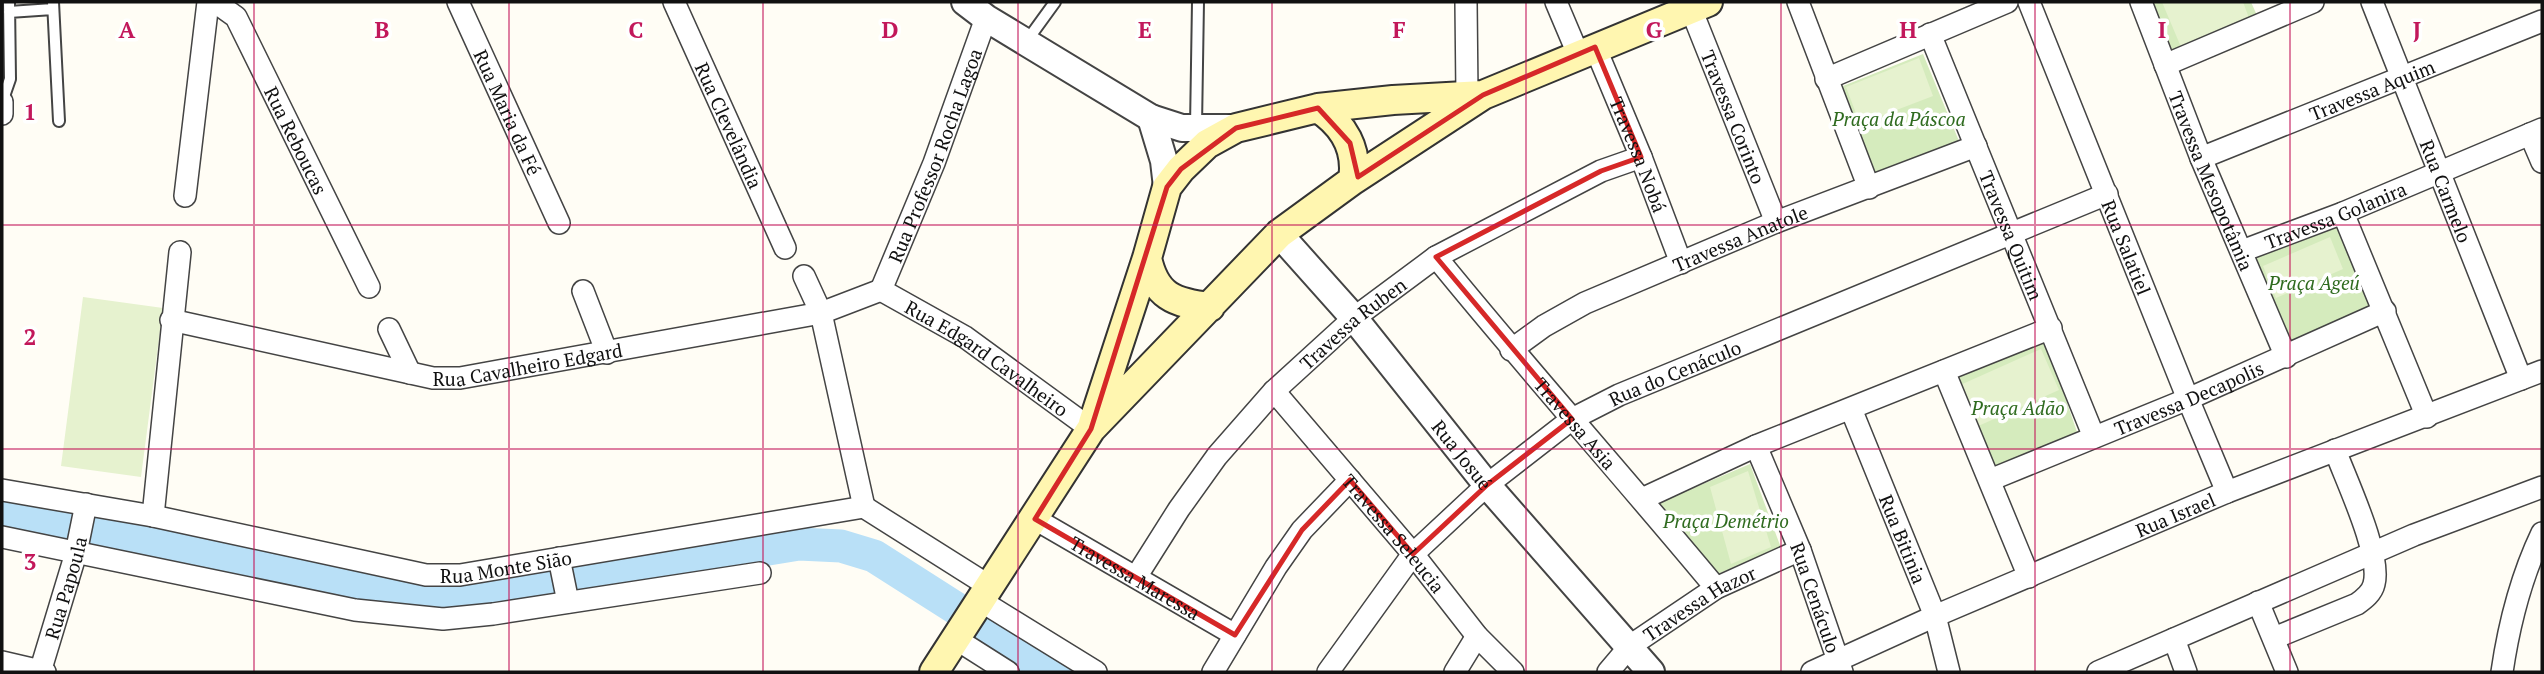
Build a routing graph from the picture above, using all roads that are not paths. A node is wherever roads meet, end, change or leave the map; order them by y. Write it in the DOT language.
graph roads {
  1 [pos="208,2"];
  2 [pos="215,2"];
  3 [pos="458,2"];
  4 [pos="674,2"];
  5 [pos="965,2"];
  6 [pos="1055,2"];
  7 [pos="1198,2"];
  8 [pos="1466,2"];
  9 [pos="1556,2"];
  10 [pos="1798,2"];
  11 [pos="2007,2"];
  12 [pos="2029,2"];
  13 [pos="2141,2"];
  14 [pos="2313,2"];
  15 [pos="2372,2"];
  16 [pos="53,5"];
  17 [pos="1700,5"];
  18 [pos="9,7"];
  19 [pos="2264,11"];
  20 [pos="986,18"];
  21 [pos="2542,21"];
  22 [pos="1930,34"];
  23 [pos="1026,42"];
  24 [pos="1587,50"];
  25 [pos="2165,65"];
  26 [pos="2402,76"];
  27 [pos="1826,79"];
  28 [pos="1475,95"];
  29 [pos="2,102"];
  30 [pos="1318,108"];
  31 [pos="2,114"];
  32 [pos="1151,118"];
  33 [pos="59,121"];
  34 [pos="1236,128"];
  35 [pos="1196,129"];
  36 [pos="2536,131"];
  37 [pos="1976,146"];
  38 [pos="1642,157"];
  39 [pos="2201,158"];
  40 [pos="2542,162"];
  41 [pos="2439,171"];
  42 [pos="1353,180"];
  43 [pos="1167,187"];
  44 [pos="1869,188"];
  45 [pos="2107,194"];
  46 [pos="185,195"];
  47 [pos="2343,213"];
  48 [pos="1776,222"];
  49 [pos="559,223"];
  50 [pos="1279,234"];
  51 [pos="2013,234"];
  52 [pos="785,248"];
  53 [pos="2242,251"];
  54 [pos="180,252"];
  55 [pos="1436,257"];
  56 [pos="1147,258"];
  57 [pos="1681,262"];
  58 [pos="804,276"];
  59 [pos="369,286"];
  60 [pos="881,290"];
  61 [pos="583,291"];
  62 [pos="1210,307"];
  63 [pos="2385,311"];
  64 [pos="821,313"];
  65 [pos="1353,318"];
  66 [pos="172,320"];
  67 [pos="389,328"];
  68 [pos="2051,328"];
  69 [pos="1511,350"];
  70 [pos="607,353"];
  71 [pos="2286,357"];
  72 [pos="1944,371"];
  73 [pos="2542,371"];
  74 [pos="410,373"];
  75 [pos="2521,379"];
  76 [pos="1274,391"];
  77 [pos="2188,400"];
  78 [pos="1851,409"];
  79 [pos="2427,417"];
  80 [pos="1572,419"];
  81 [pos="1091,429"];
  82 [pos="2094,437"];
  83 [pos="1756,446"];
  84 [pos="2335,450"];
  85 [pos="1350,480"];
  86 [pos="1990,480"];
  87 [pos="1487,485"];
  88 [pos="2542,487"];
  89 [pos="2,490"];
  90 [pos="2227,492"];
  91 [pos="1642,499"];
  92 [pos="864,507"];
  93 [pos="84,512"];
  94 [pos="153,516"];
  95 [pos="1035,519"];
  96 [pos="2542,533"];
  97 [pos="2,537"];
  98 [pos="77,547"];
  99 [pos="1800,550"];
  100 [pos="1413,554"];
  101 [pos="2374,554"];
  102 [pos="760,573"];
  103 [pos="1136,577"];
  104 [pos="2029,577"];
  105 [pos="564,582"];
  106 [pos="1716,588"];
  107 [pos="2258,602"];
  108 [pos="972,613"];
  109 [pos="1935,617"];
  110 [pos="1235,635"];
  111 [pos="1478,636"];
  112 [pos="2274,638"];
  113 [pos="2174,639"];
  114 [pos="1630,646"];
  115 [pos="2,662"];
  116 [pos="1840,666"];
  117 [pos="41,672"];
  118 [pos="934,672"];
  119 [pos="1009,672"];
  120 [pos="1096,672"];
  121 [pos="1213,672"];
  122 [pos="1328,672"];
  123 [pos="1455,672"];
  124 [pos="1513,672"];
  125 [pos="1608,672"];
  126 [pos="1651,672"];
  127 [pos="1812,672"];
  128 [pos="1949,672"];
  129 [pos="2098,672"];
  130 [pos="2186,672"];
  131 [pos="2287,672"];
  132 [pos="2502,672"];
  1 -- 46 [label="street"];
  2 -- 59 [label="street, Rua Reboucas"];
  3 -- 49 [label="street, Rua Maria da Fé"];
  4 -- 52 [label="street, Rua Clevelândia"];
  5 -- 20 [label="street"];
  6 -- 23 [label="lane"];
  7 -- 35 [label="lane"];
  8 -- 28 [label="street"];
  9 -- 24 [label="street, Travessa Nobá"];
  10 -- 27 [label="street"];
  11 -- 22 [label="street"];
  12 -- 45 [label="street, Rua Salatiel"];
  13 -- 25 [label="street, Travessa Mesopotâmia"];
  14 -- 19 [label="street"];
  15 -- 26 [label="street, Rua Carmelo"];
  16 -- 18 [label="lane"];
  16 -- 33 [label="lane"];
  17 -- 24 [label="main road"];
  17 -- 48 [label="street, Travessa Corinto"];
  18 -- 29 [label="lane"];
  19 -- 25 [label="street"];
  20 -- 23 [label="street"];
  20 -- 60 [label="street, Rua Professor Rocha Lagoa"];
  21 -- 26 [label="street, Travessa Aquim"];
  22 -- 27 [label="street"];
  22 -- 37 [label="street, Travessa Quitim"];
  23 -- 32 [label="street"];
  24 -- 28 [label="main road"];
  24 -- 38 [label="street, Travessa Nobá"];
  25 -- 39 [label="street, Travessa Mesopotâmia"];
  26 -- 39 [label="street, Travessa Aquim"];
  26 -- 41 [label="street, Rua Carmelo"];
  27 -- 44 [label="street"];
  28 -- 30 [label="main road"];
  28 -- 42 [label="main road"];
  29 -- 31 [label="street"];
  30 -- 34 [label="main road"];
  30 -- 42 [label="main road"];
  32 -- 35 [label="street"];
  32 -- 43 [label="street"];
  34 -- 35 [label="street"];
  34 -- 43 [label="main road"];
  36 -- 40 [label="street"];
  36 -- 41 [label="street, Travessa Golanira"];
  37 -- 44 [label="street, Travessa Anatole"];
  37 -- 51 [label="street, Travessa Quitim"];
  38 -- 55 [label="street, Travessa Ruben"];
  38 -- 57 [label="street, Travessa Nobá"];
  39 -- 53 [label="street, Travessa Mesopotâmia"];
  41 -- 47 [label="street, Travessa Golanira"];
  41 -- 75 [label="street, Rua Carmelo"];
  42 -- 50 [label="main road"];
  43 -- 56 [label="main road"];
  44 -- 48 [label="street, Travessa Anatole"];
  45 -- 51 [label="street, Rua do Cenáculo"];
  45 -- 77 [label="street, Rua Salatiel"];
  47 -- 53 [label="street, Travessa Golanira"];
  47 -- 63 [label="street"];
  48 -- 57 [label="street, Travessa Anatole"];
  50 -- 62 [label="main road"];
  50 -- 65 [label="street, Rua Josué"];
  51 -- 68 [label="street, Travessa Quitim"];
  51 -- 80 [label="street, Rua do Cenáculo"];
  53 -- 71 [label="street, Travessa Mesopotâmia"];
  54 -- 66 [label="street"];
  55 -- 65 [label="street, Travessa Ruben"];
  55 -- 69 [label="street, Travessa Asia"];
  56 -- 62 [label="main road"];
  56 -- 81 [label="main road"];
  57 -- 69 [label="street, Travessa Anatole"];
  58 -- 64 [label="street"];
  60 -- 64 [label="street, Rua Cavalheiro Edgard"];
  60 -- 81 [label="street, Rua Edgard Cavalheiro"];
  61 -- 70 [label="street"];
  62 -- 81 [label="main road"];
  63 -- 71 [label="street, Travessa Decapolis"];
  63 -- 79 [label="street"];
  64 -- 70 [label="street, Rua Cavalheiro Edgard"];
  64 -- 92 [label="street"];
  65 -- 76 [label="street, Travessa Ruben"];
  65 -- 87 [label="street, Rua Josué"];
  66 -- 74 [label="street, Rua Cavalheiro Edgard"];
  66 -- 94 [label="street"];
  67 -- 74 [label="street"];
  68 -- 72 [label="street"];
  68 -- 82 [label="street, Travessa Quitim"];
  69 -- 80 [label="street, Travessa Asia"];
  70 -- 74 [label="street, Rua Cavalheiro Edgard"];
  71 -- 77 [label="street, Travessa Decapolis"];
  72 -- 78 [label="street"];
  72 -- 86 [label="street"];
  73 -- 75 [label="street, Rua Israel"];
  75 -- 79 [label="street, Rua Israel"];
  76 -- 85 [label="street, Travessa Seleucia"];
  76 -- 103 [label="street, Travessa Ruben"];
  77 -- 82 [label="street, Travessa Decapolis"];
  77 -- 90 [label="street, Rua Salatiel"];
  78 -- 83 [label="street"];
  78 -- 109 [label="street, Rua Bitinia"];
  79 -- 84 [label="street, Rua Israel"];
  80 -- 87 [label="street, Rua do Cenáculo"];
  80 -- 91 [label="street, Travessa Asia"];
  81 -- 95 [label="main road"];
  82 -- 86 [label="street, Travessa Decapolis"];
  83 -- 91 [label="street"];
  83 -- 99 [label="street, Rua Cenáculo"];
  84 -- 90 [label="street, Rua Israel"];
  84 -- 101 [label="street"];
  85 -- 100 [label="street, Travessa Seleucia"];
  85 -- 110 [label="street"];
  86 -- 104 [label="street"];
  87 -- 100 [label="street, Rua do Cenáculo"];
  87 -- 114 [label="street, Rua Josué"];
  88 -- 101 [label="street"];
  89 -- 93 [label="street, Rua Monte Sião"];
  90 -- 104 [label="street, Rua Israel"];
  91 -- 106 [label="street, Travessa Asia"];
  92 -- 105 [label="street, Rua Monte Sião"];
  92 -- 108 [label="street"];
  93 -- 94 [label="street, Rua Monte Sião"];
  93 -- 98 [label="street, Rua Papoula"];
  94 -- 105 [label="street, Rua Monte Sião"];
  95 -- 103 [label="street, Travessa Maressa"];
  95 -- 108 [label="main road"];
  96 -- 132 [label="street"];
  97 -- 98 [label="street, Rua Monte Sião"];
  98 -- 105 [label="street, Rua Monte Sião"];
  98 -- 117 [label="street, Rua Papoula"];
  99 -- 106 [label="street, Travessa Hazor"];
  99 -- 116 [label="street, Rua Cenáculo"];
  100 -- 111 [label="street, Travessa Seleucia"];
  100 -- 122 [label="street, Rua do Cenáculo"];
  101 -- 107 [label="street"];
  101 -- 112 [label="street"];
  102 -- 105 [label="street, Rua Monte Sião"];
  103 -- 110 [label="street, Travessa Maressa"];
  104 -- 109 [label="street, Rua Israel"];
  106 -- 114 [label="street, Travessa Hazor"];
  107 -- 112 [label="street"];
  107 -- 113 [label="street"];
  108 -- 118 [label="main road"];
  108 -- 119 [label="street"];
  108 -- 120 [label="street"];
  109 -- 116 [label="street, Rua Israel"];
  109 -- 128 [label="street, Rua Bitinia"];
  110 -- 121 [label="street"];
  111 -- 123 [label="street"];
  111 -- 124 [label="street, Travessa Seleucia"];
  112 -- 131 [label="street"];
  113 -- 129 [label="street"];
  113 -- 130 [label="street"];
  114 -- 125 [label="street, Travessa Hazor"];
  114 -- 126 [label="street, Rua Josué"];
  115 -- 117 [label="street"];
  116 -- 127 [label="street, Rua Israel"];
}
